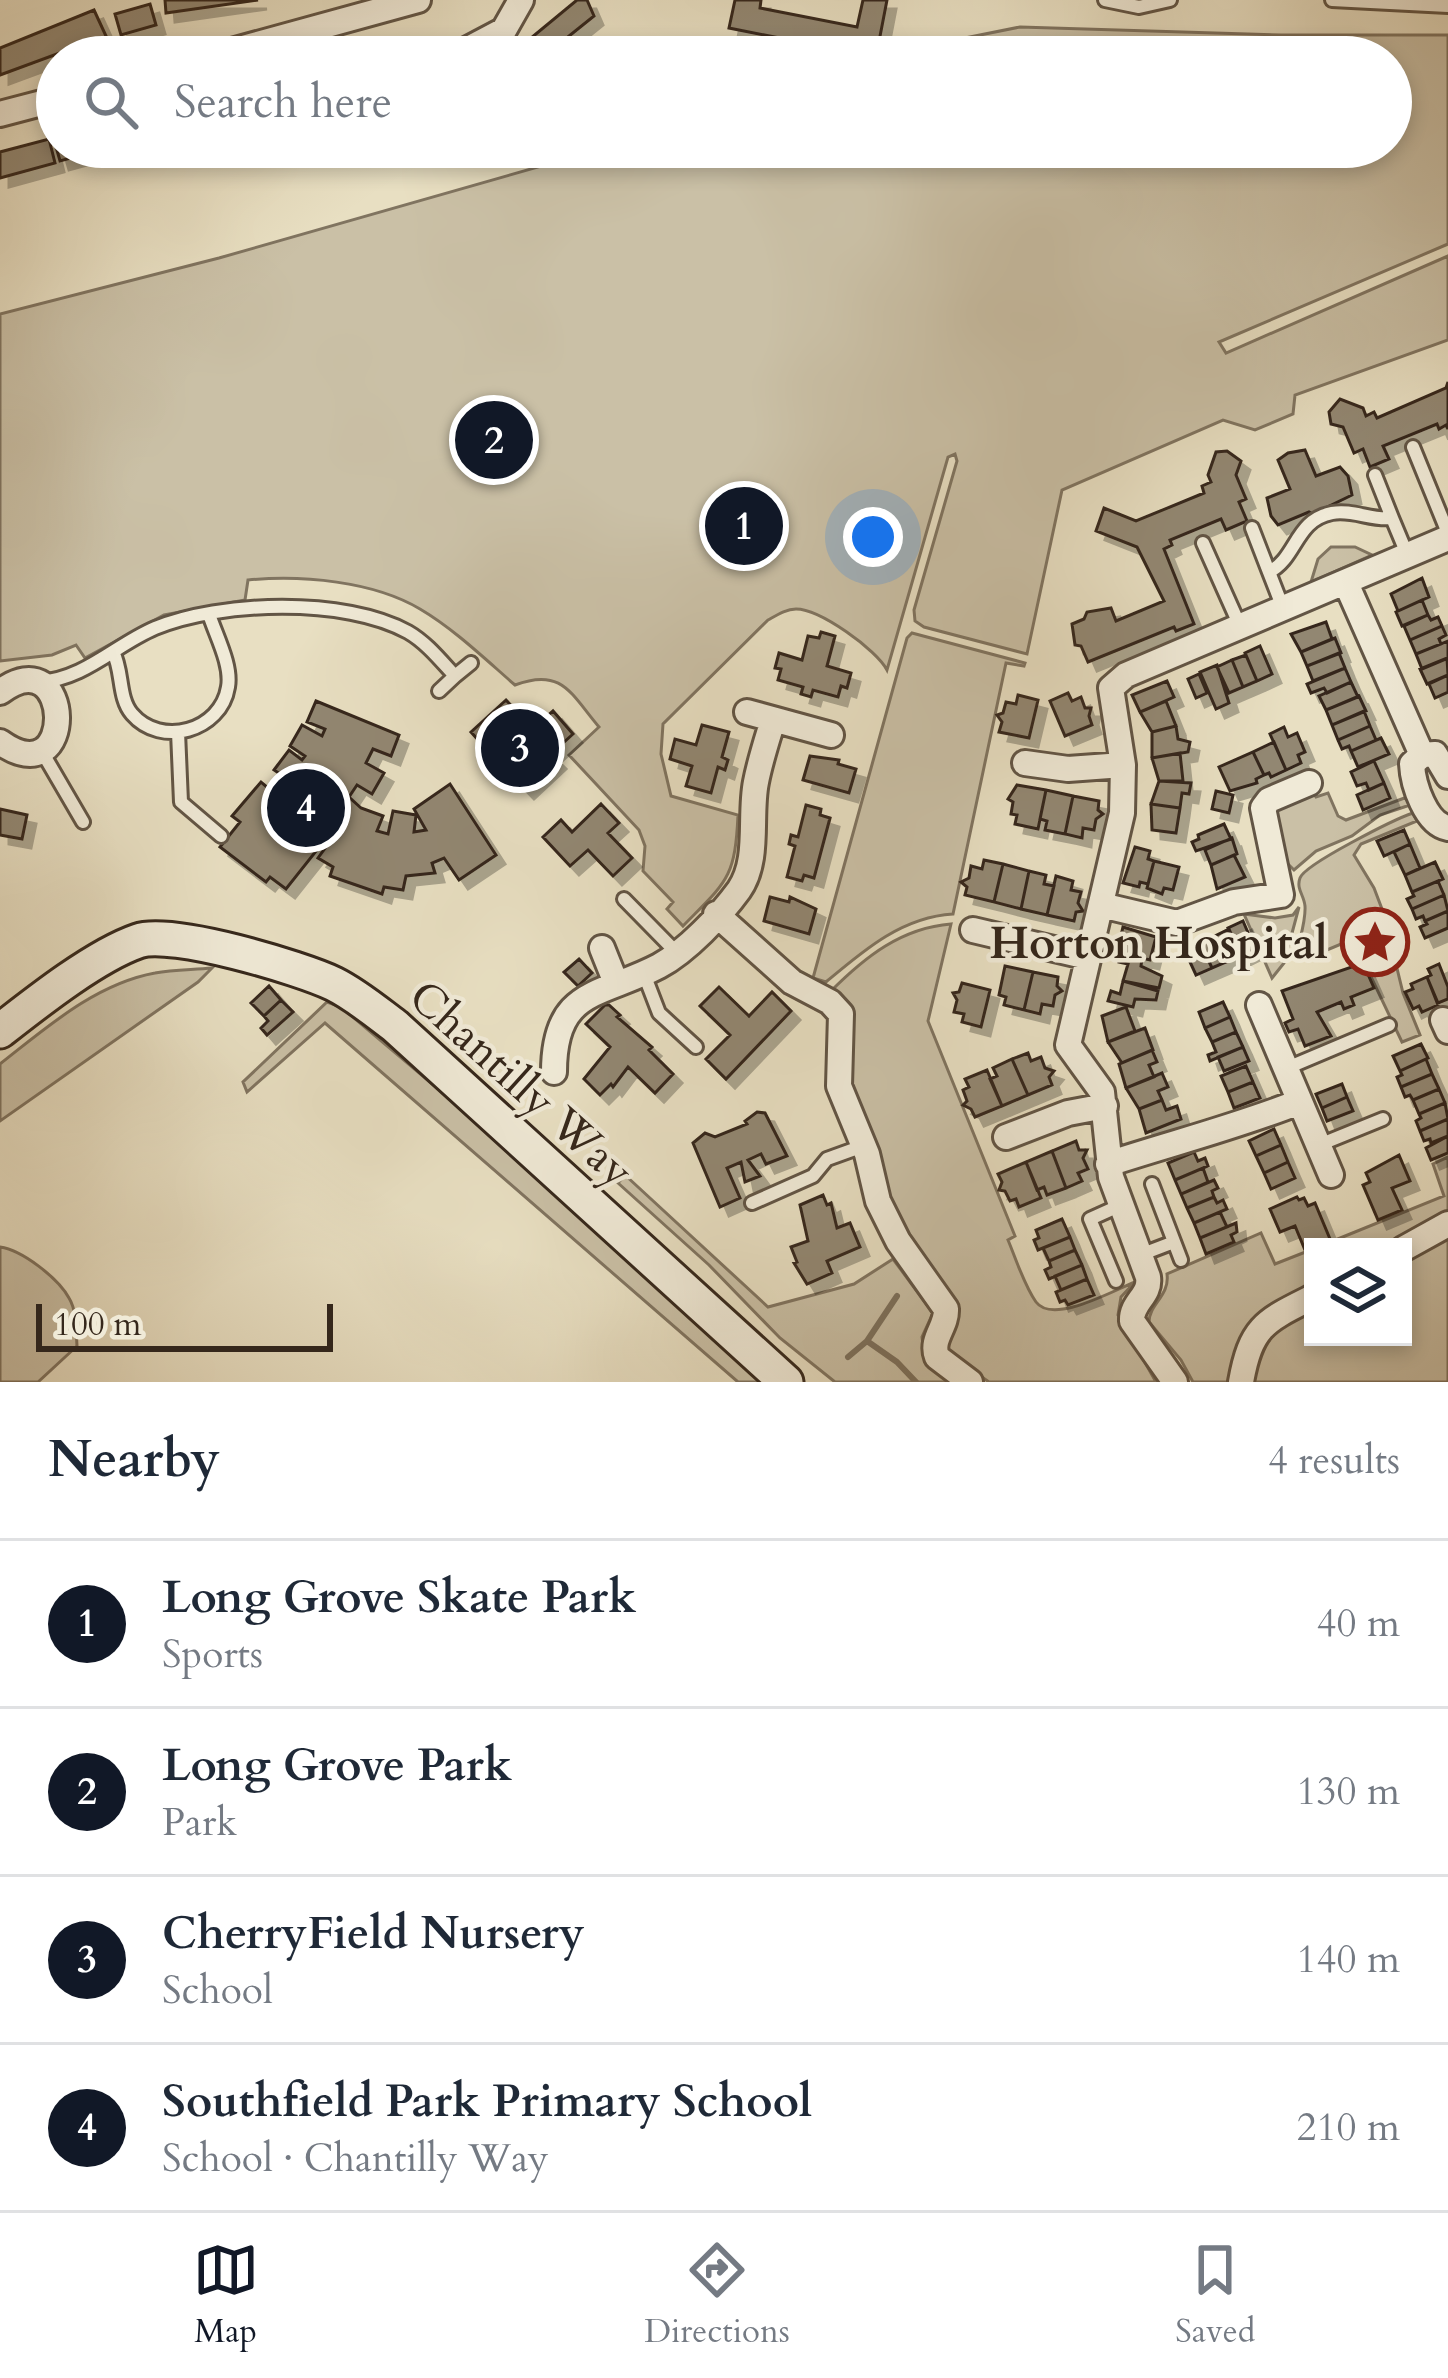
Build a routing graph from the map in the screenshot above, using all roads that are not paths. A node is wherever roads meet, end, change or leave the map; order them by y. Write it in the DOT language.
graph roads {
  1 [pos="418,0"];
  2 [pos="521,0"];
  3 [pos="1105,0"];
  4 [pos="1170,0"];
  5 [pos="1332,0"];
  6 [pos="1448,6"];
  7 [pos="292,36"];
  8 [pos="493,36"];
  9 [pos="36,104"];
  10 [pos="0,114"];
  11 [pos="1413,447"];
  12 [pos="1375,475"];
  13 [pos="1392,518"];
  14 [pos="1252,528"];
  15 [pos="1448,535"];
  16 [pos="1203,543"];
  17 [pos="1408,555"];
  18 [pos="1269,572"];
  19 [pos="1346,583"];
  20 [pos="1283,608"];
  21 [pos="209,614"];
  22 [pos="1240,626"];
  23 [pos="113,652"];
  24 [pos="471,663"];
  25 [pos="88,668"];
  26 [pos="455,676"];
  27 [pos="26,682"];
  28 [pos="439,691"];
  29 [pos="0,692"];
  30 [pos="59,709"];
  31 [pos="747,712"];
  32 [pos="772,720"];
  33 [pos="178,732"];
  34 [pos="832,735"];
  35 [pos="0,742"];
  36 [pos="40,749"];
  37 [pos="1422,755"];
  38 [pos="1025,763"];
  39 [pos="1123,765"];
  40 [pos="1448,776"];
  41 [pos="1310,783"];
  42 [pos="83,822"];
  43 [pos="1448,828"];
  44 [pos="221,836"];
  45 [pos="624,899"];
  46 [pos="1101,905"];
  47 [pos="716,914"];
  48 [pos="973,930"];
  49 [pos="602,948"];
  50 [pos="677,953"];
  51 [pos="1088,957"];
  52 [pos="644,973"];
  53 [pos="616,983"];
  54 [pos="1258,1005"];
  55 [pos="1389,1025"];
  56 [pos="0,1031"];
  57 [pos="696,1047"];
  58 [pos="1286,1069"];
  59 [pos="554,1072"];
  60 [pos="1300,1102"];
  61 [pos="1105,1106"];
  62 [pos="1383,1119"];
  63 [pos="1006,1138"];
  64 [pos="864,1145"];
  65 [pos="1318,1145"];
  66 [pos="1108,1164"];
  67 [pos="1331,1175"];
  68 [pos="1151,1184"];
  69 [pos="752,1203"];
  70 [pos="1120,1205"];
  71 [pos="1448,1224"];
  72 [pos="1174,1242"];
  73 [pos="1412,1244"];
  74 [pos="1140,1255"];
  75 [pos="1181,1260"];
  76 [pos="1116,1282"];
  77 [pos="1304,1302"];
  78 [pos="786,1382"];
  79 [pos="970,1382"];
  80 [pos="1175,1382"];
  81 [pos="1241,1382"];
  1 -- 7 [label="street"];
  2 -- 8 [label="street"];
  3 -- 4 [label="lane"];
  5 -- 6 [label="lane"];
  9 -- 10 [label="street"];
  11 -- 15 [label="lane"];
  12 -- 13 [label="lane"];
  13 -- 17 [label="lane"];
  13 -- 18 [label="lane"];
  14 -- 18 [label="lane"];
  15 -- 17 [label="street"];
  16 -- 22 [label="lane"];
  17 -- 19 [label="street"];
  18 -- 20 [label="lane"];
  19 -- 20 [label="street"];
  19 -- 37 [label="street"];
  20 -- 22 [label="street"];
  21 -- 23 [label="lane"];
  21 -- 26 [label="lane"];
  21 -- 33 [label="lane"];
  22 -- 39 [label="street"];
  23 -- 25 [label="lane"];
  23 -- 33 [label="lane"];
  24 -- 26 [label="lane"];
  25 -- 27 [label="lane"];
  25 -- 30 [label="lane"];
  26 -- 28 [label="lane"];
  27 -- 29 [label="street"];
  27 -- 30 [label="street"];
  30 -- 36 [label="street"];
  31 -- 32 [label="street"];
  32 -- 34 [label="street"];
  32 -- 47 [label="street"];
  33 -- 44 [label="lane"];
  35 -- 36 [label="street"];
  36 -- 42 [label="lane"];
  37 -- 40 [label="street"];
  37 -- 43 [label="street"];
  38 -- 39 [label="street"];
  39 -- 46 [label="street"];
  41 -- 46 [label="street"];
  45 -- 50 [label="lane"];
  46 -- 51 [label="street"];
  47 -- 50 [label="street"];
  47 -- 64 [label="street"];
  48 -- 51 [label="street"];
  49 -- 53 [label="street"];
  50 -- 52 [label="street"];
  51 -- 61 [label="street"];
  52 -- 53 [label="street"];
  52 -- 57 [label="lane"];
  53 -- 59 [label="street"];
  54 -- 58 [label="street"];
  55 -- 58 [label="lane"];
  56 -- 78 [label="street, Chantilly Way"];
  58 -- 60 [label="street"];
  60 -- 65 [label="street"];
  60 -- 66 [label="street"];
  61 -- 63 [label="street"];
  61 -- 66 [label="street"];
  62 -- 65 [label="lane"];
  64 -- 69 [label="lane"];
  64 -- 79 [label="street"];
  65 -- 67 [label="street"];
  66 -- 70 [label="street"];
  68 -- 72 [label="lane"];
  70 -- 74 [label="street"];
  70 -- 76 [label="lane"];
  71 -- 73 [label="street"];
  72 -- 74 [label="lane"];
  72 -- 75 [label="lane"];
  74 -- 80 [label="street"];
  77 -- 81 [label="street"];
}
